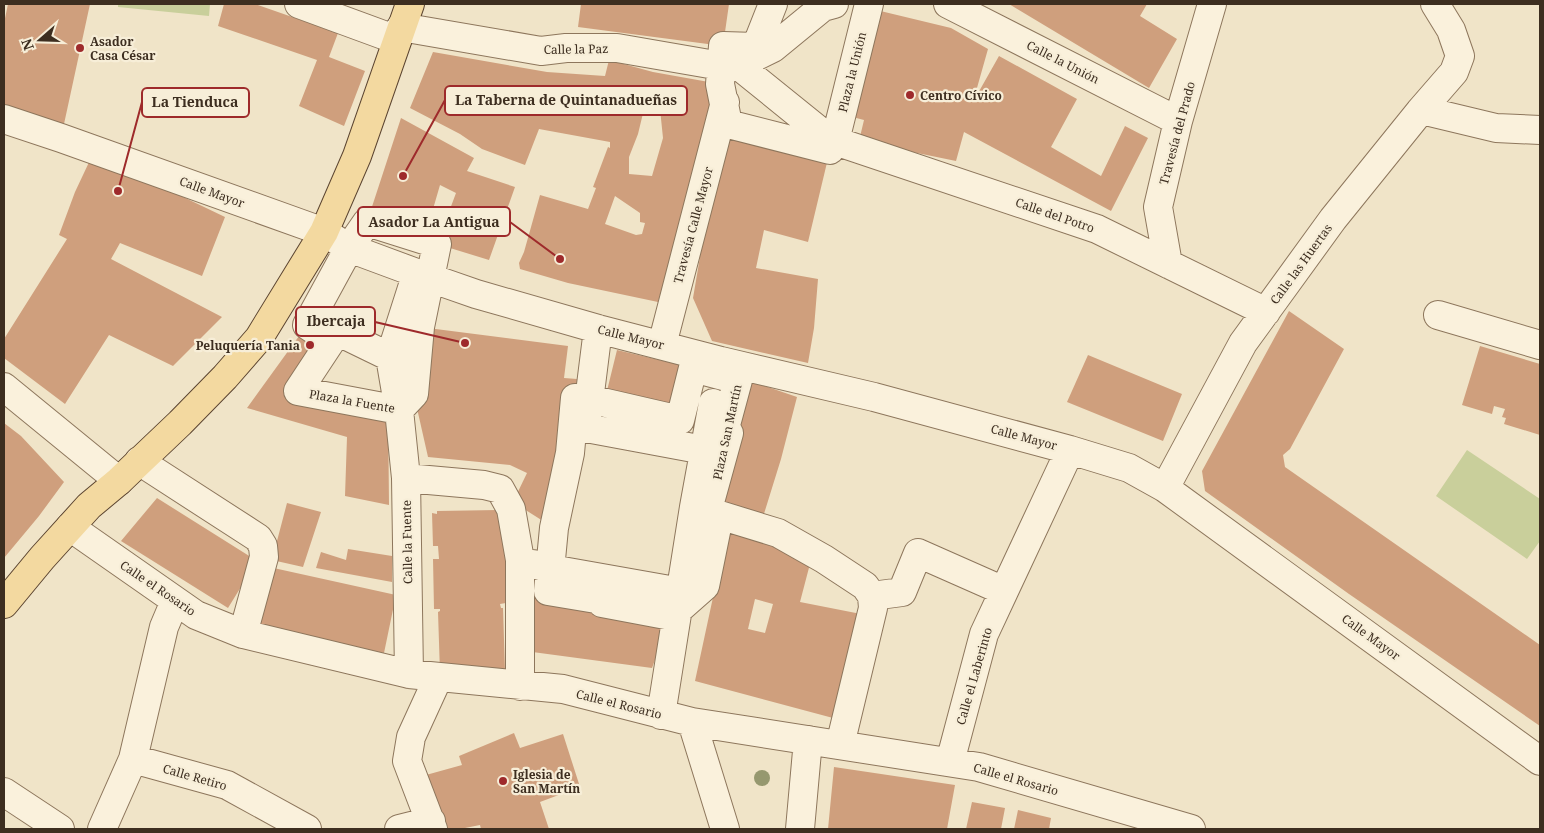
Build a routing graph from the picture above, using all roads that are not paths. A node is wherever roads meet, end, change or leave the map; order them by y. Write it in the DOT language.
graph roads {
  1 [pos="299,4"];
  2 [pos="773,4"];
  3 [pos="869,4"];
  4 [pos="948,4"];
  5 [pos="1212,4"];
  6 [pos="1435,4"];
  7 [pos="827,5"];
  8 [pos="403,24"];
  9 [pos="730,66"];
  10 [pos="724,104"];
  11 [pos="1421,110"];
  12 [pos="4,119"];
  13 [pos="1178,121"];
  14 [pos="1540,130"];
  15 [pos="835,141"];
  16 [pos="324,232"];
  17 [pos="349,248"];
  18 [pos="1168,264"];
  19 [pos="423,276"];
  20 [pos="281,305"];
  21 [pos="1266,312"];
  22 [pos="1438,315"];
  23 [pos="311,319"];
  24 [pos="598,329"];
  25 [pos="662,345"];
  26 [pos="1540,345"];
  27 [pos="390,357"];
  28 [pos="720,368"];
  29 [pos="4,387"];
  30 [pos="589,398"];
  31 [pos="399,410"];
  32 [pos="586,428"];
  33 [pos="704,450"];
  34 [pos="1070,450"];
  35 [pos="140,461"];
  36 [pos="406,478"];
  37 [pos="119,481"];
  38 [pos="1165,488"];
  39 [pos="703,510"];
  40 [pos="70,527"];
  41 [pos="520,560"];
  42 [pos="559,570"];
  43 [pos="1004,591"];
  44 [pos="872,596"];
  45 [pos="680,600"];
  46 [pos="175,601"];
  47 [pos="4,604"];
  48 [pos="243,634"];
  49 [pos="409,674"];
  50 [pos="438,678"];
  51 [pos="520,686"];
  52 [pos="661,715"];
  53 [pos="692,722"];
  54 [pos="808,740"];
  55 [pos="840,745"];
  56 [pos="133,759"];
  57 [pos="1540,761"];
  58 [pos="950,762"];
  59 [pos="4,792"];
  60 [pos="432,825"];
  61 [pos="60,829"];
  62 [pos="102,829"];
  63 [pos="307,829"];
  64 [pos="399,829"];
  65 [pos="724,829"];
  66 [pos="800,829"];
  67 [pos="1191,829"];
  1 -- 8 [label="street, Calle la Paz"];
  2 -- 9 [label="street"];
  3 -- 15 [label="street, Plaza la Unión"];
  4 -- 13 [label="street, Calle la Unión"];
  5 -- 13 [label="street, Travesía del Prado"];
  6 -- 11 [label="street, Calle las Huertas"];
  7 -- 9 [label="street"];
  8 -- 9 [label="street, Calle la Paz"];
  8 -- 16 [label="main road"];
  9 -- 10 [label="street"];
  9 -- 15 [label="street"];
  10 -- 15 [label="street"];
  10 -- 25 [label="street, Travesía Calle Mayor"];
  11 -- 14 [label="street"];
  11 -- 21 [label="street, Calle las Huertas"];
  12 -- 16 [label="street, Calle Mayor"];
  13 -- 18 [label="street, Travesía del Prado"];
  15 -- 18 [label="street, Calle del Potro"];
  16 -- 17 [label="street, Calle Mayor"];
  16 -- 20 [label="main road"];
  17 -- 19 [label="street, Calle Mayor"];
  17 -- 19 [label="street, Plaza la Fuente"];
  17 -- 23 [label="street, Plaza la Fuente"];
  18 -- 21 [label="street, Calle del Potro"];
  19 -- 24 [label="street, Calle Mayor"];
  19 -- 27 [label="street"];
  19 -- 31 [label="street, Plaza la Fuente"];
  20 -- 23 [label="street"];
  20 -- 35 [label="main road"];
  21 -- 38 [label="street, Calle las Huertas"];
  22 -- 26 [label="street"];
  23 -- 27 [label="street"];
  23 -- 31 [label="street, Plaza la Fuente"];
  24 -- 25 [label="street, Calle Mayor"];
  24 -- 30 [label="street"];
  25 -- 28 [label="street, Calle Mayor"];
  27 -- 31 [label="street, Calle la Fuente"];
  28 -- 30 [label="street, Plaza San Martín"];
  28 -- 33 [label="street, Plaza San Martín"];
  28 -- 34 [label="street, Calle Mayor"];
  28 -- 39 [label="street, Plaza San Martín"];
  29 -- 37 [label="street"];
  30 -- 32 [label="street"];
  30 -- 42 [label="street"];
  31 -- 36 [label="street, Calle la Fuente"];
  32 -- 33 [label="street, Plaza San Martín"];
  32 -- 42 [label="street"];
  33 -- 39 [label="street, Plaza San Martín"];
  34 -- 38 [label="street, Calle Mayor"];
  34 -- 43 [label="street, Calle el Laberinto"];
  35 -- 37 [label="main road"];
  35 -- 48 [label="street"];
  36 -- 41 [label="street"];
  36 -- 49 [label="street, Calle la Fuente"];
  37 -- 40 [label="main road"];
  38 -- 57 [label="street, Calle Mayor"];
  39 -- 44 [label="street"];
  39 -- 45 [label="street, Plaza San Martín"];
  40 -- 46 [label="street, Calle el Rosario"];
  40 -- 47 [label="main road"];
  41 -- 42 [label="street"];
  41 -- 51 [label="street"];
  42 -- 45 [label="street"];
  43 -- 44 [label="street"];
  43 -- 58 [label="street, Calle el Laberinto"];
  44 -- 55 [label="street"];
  45 -- 52 [label="street"];
  46 -- 48 [label="street, Calle el Rosario"];
  46 -- 56 [label="street"];
  48 -- 49 [label="street, Calle el Rosario"];
  49 -- 50 [label="street, Calle el Rosario"];
  50 -- 51 [label="street, Calle el Rosario"];
  50 -- 60 [label="street"];
  51 -- 52 [label="street, Calle el Rosario"];
  52 -- 53 [label="street, Calle el Rosario"];
  53 -- 54 [label="street, Calle el Rosario"];
  53 -- 65 [label="street"];
  54 -- 55 [label="street, Calle el Rosario"];
  54 -- 66 [label="street"];
  55 -- 58 [label="street, Calle el Rosario"];
  56 -- 62 [label="street"];
  56 -- 63 [label="street, Calle Retiro"];
  58 -- 67 [label="street, Calle el Rosario"];
  59 -- 61 [label="street"];
  60 -- 64 [label="street"];
}
